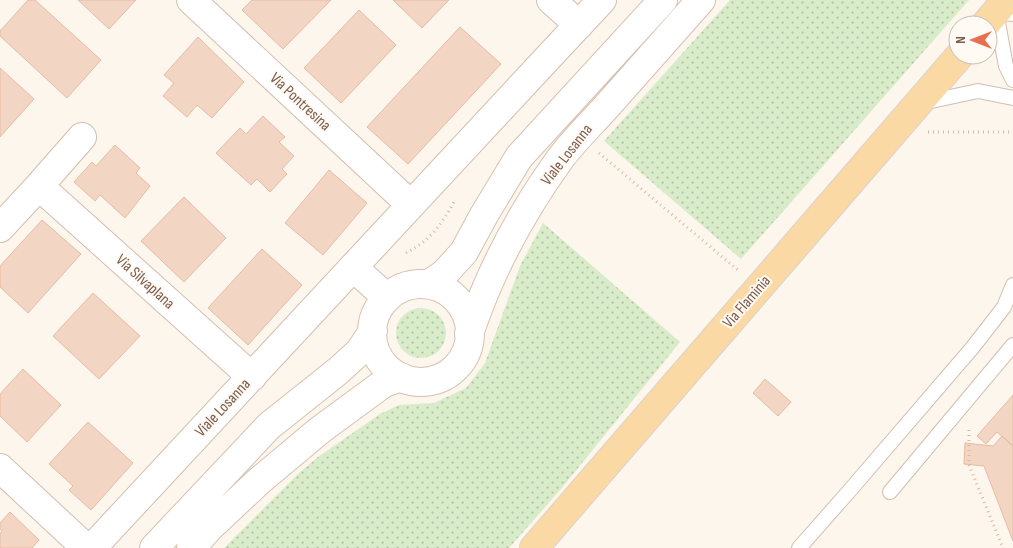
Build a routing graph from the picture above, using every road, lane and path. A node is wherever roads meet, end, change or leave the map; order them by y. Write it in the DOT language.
graph roads {
  1 [pos="190,0"];
  2 [pos="550,0"];
  3 [pos="602,0"];
  4 [pos="662,0"];
  5 [pos="701,0"];
  6 [pos="1000,13"];
  7 [pos="578,25"];
  8 [pos="954,65"];
  9 [pos="1013,80"];
  10 [pos="1013,98"];
  11 [pos="921,116"];
  12 [pos="1013,132"];
  13 [pos="82,137"];
  14 [pos="592,147"];
  15 [pos="39,186"];
  16 [pos="410,204"];
  17 [pos="0,228"];
  18 [pos="353,267"];
  19 [pos="429,284"];
  20 [pos="1013,285"];
  21 [pos="760,288"];
  22 [pos="387,298"];
  23 [pos="373,331"];
  24 [pos="469,334"];
  25 [pos="1013,345"];
  26 [pos="252,377"];
  27 [pos="401,378"];
  28 [pos="969,424"];
  29 [pos="0,468"];
  30 [pos="890,492"];
  31 [pos="86,548"];
  32 [pos="92,548"];
  33 [pos="154,548"];
  34 [pos="191,548"];
  35 [pos="534,548"];
  36 [pos="799,548"];
  37 [pos="1003,548"];
  1 -- 16 [label="main road, Via Pontresina"];
  2 -- 7 [label="main road"];
  3 -- 7 [label="main road, Viale Losanna"];
  4 -- 19 [label="main road, Viale Losanna"];
  5 -- 24 [label="main road, Viale Losanna"];
  6 -- 9 [label="lane"];
  7 -- 16 [label="main road, Viale Losanna"];
  8 -- 11 [label="main road, Via Flaminia"];
  10 -- 11 [label="lane"];
  11 -- 12 [label="path"];
  11 -- 21 [label="main road, Via Flaminia"];
  13 -- 15 [label="main road"];
  14 -- 21 [label="path"];
  15 -- 17 [label="main road"];
  15 -- 26 [label="main road, Via Silvaplana"];
  16 -- 18 [label="main road, Viale Losanna"];
  18 -- 22 [label="main road"];
  18 -- 26 [label="main road, Viale Losanna"];
  19 -- 22 [label="main road"];
  19 -- 24 [label="main road, Viale Losanna"];
  20 -- 36 [label="lane"];
  21 -- 35 [label="main road, Via Flaminia"];
  22 -- 23 [label="main road"];
  23 -- 27 [label="main road"];
  23 -- 33 [label="main road"];
  24 -- 27 [label="main road, Viale Losanna"];
  25 -- 30 [label="lane"];
  26 -- 32 [label="main road, Viale Losanna"];
  27 -- 34 [label="main road, Viale Losanna"];
  28 -- 37 [label="path"];
  29 -- 31 [label="main road"];
}
